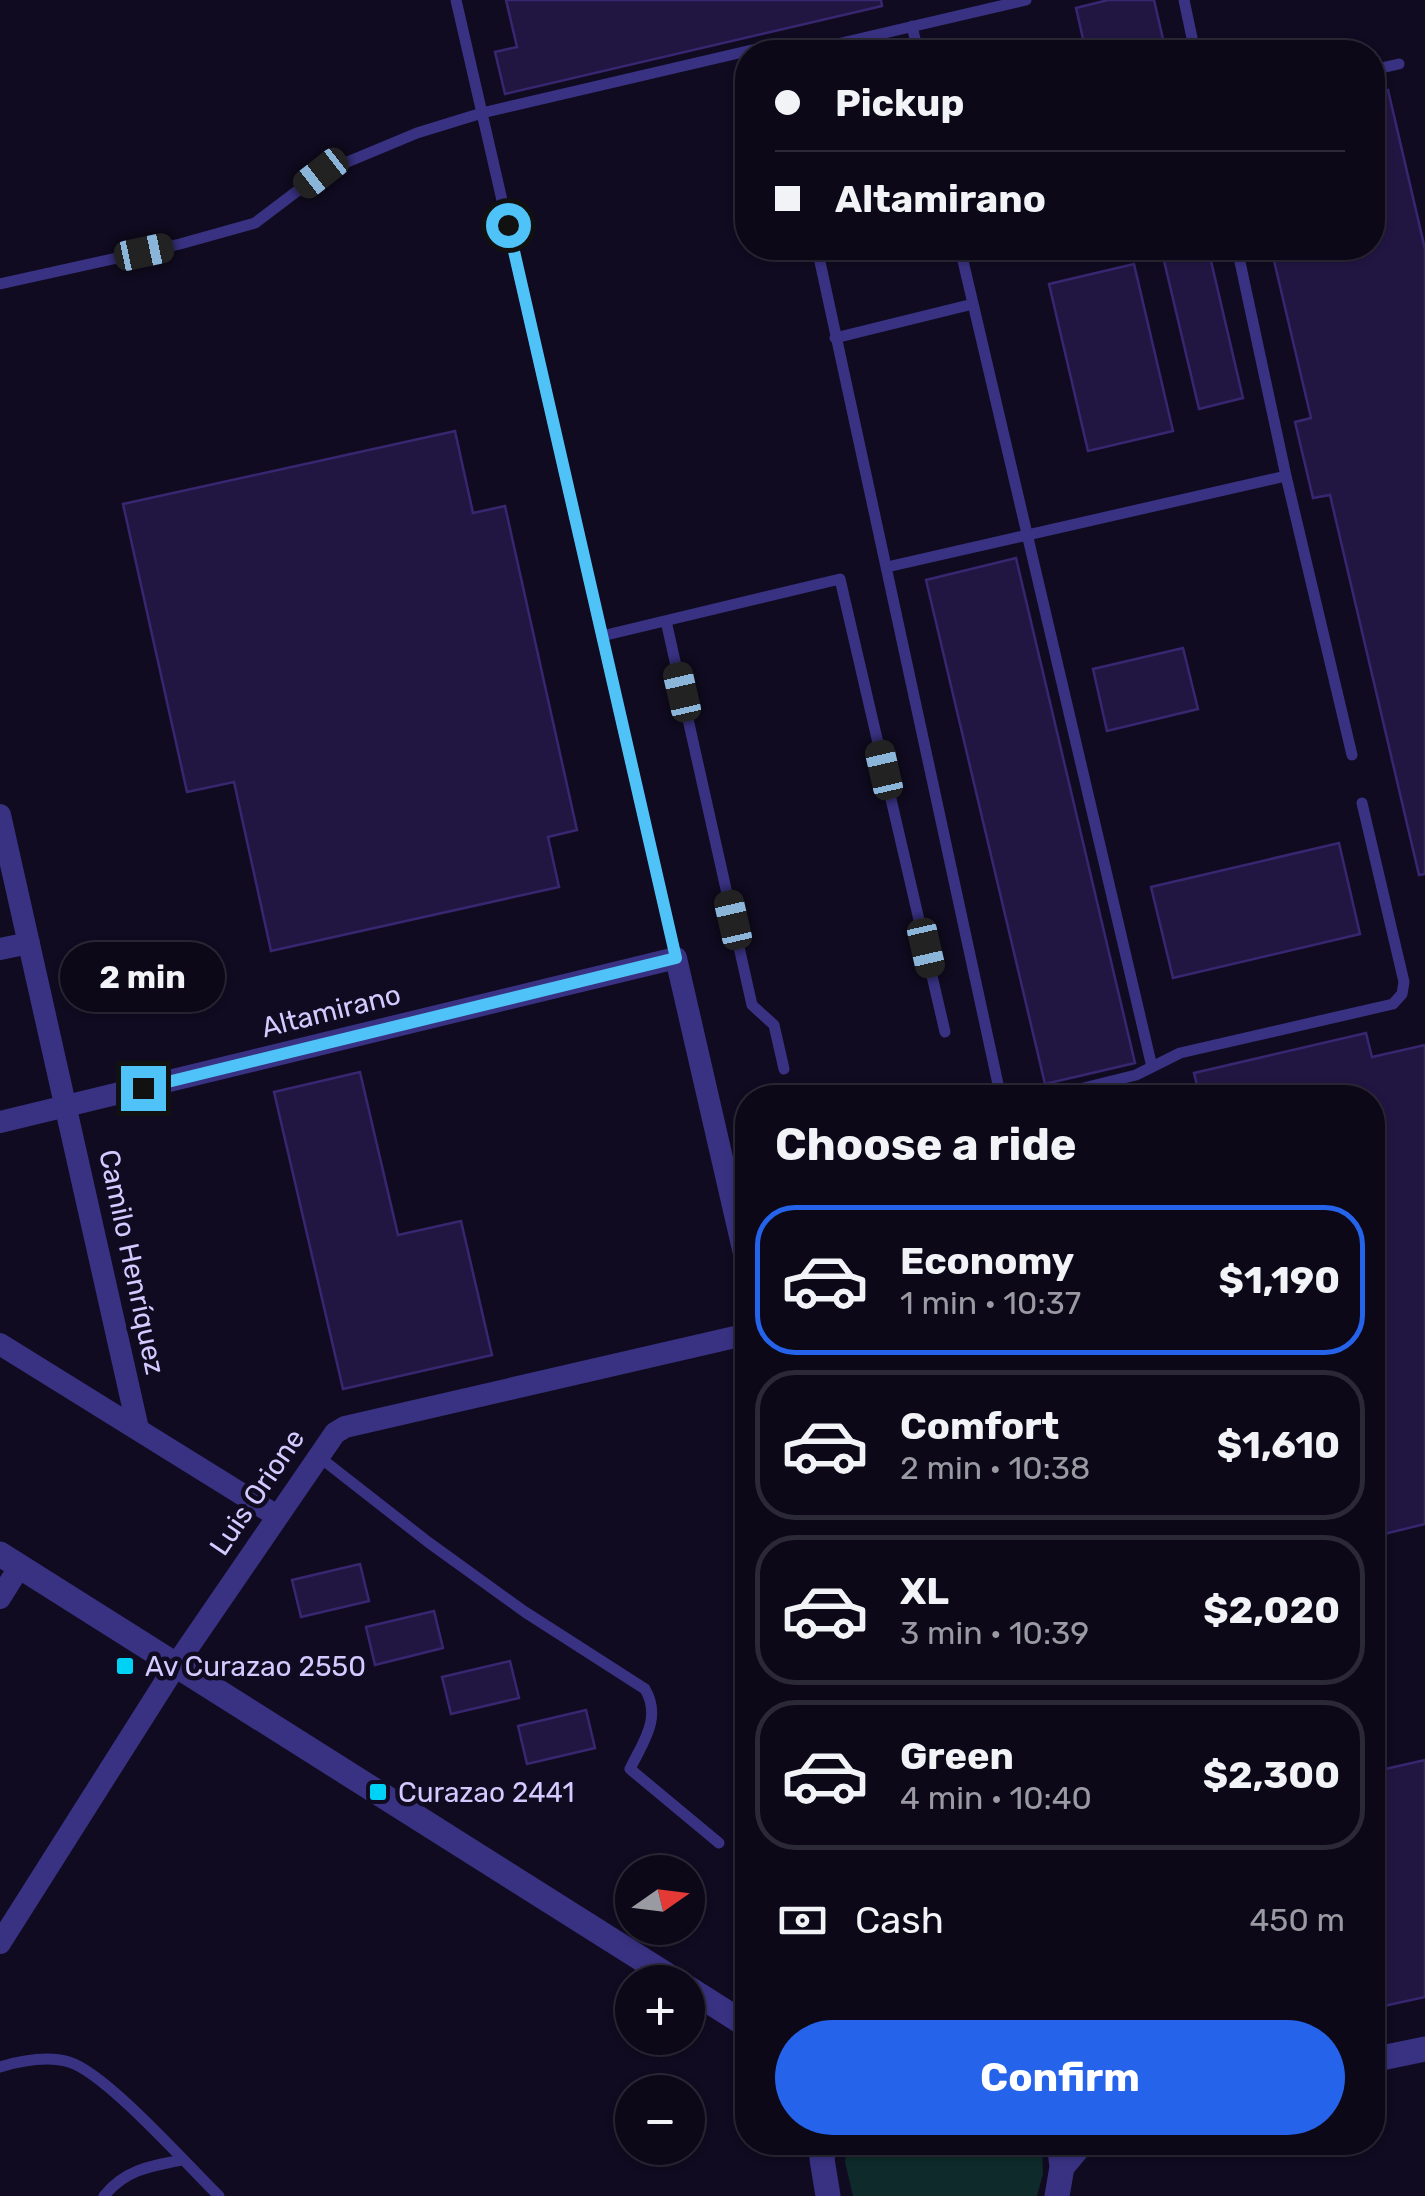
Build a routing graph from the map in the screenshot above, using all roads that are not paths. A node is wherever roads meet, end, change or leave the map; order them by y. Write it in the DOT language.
graph roads {
  1 [pos="456,0"];
  2 [pos="1026,0"];
  3 [pos="1184,0"];
  4 [pos="912,26"];
  5 [pos="853,40"];
  6 [pos="915,40"];
  7 [pos="1193,40"];
  8 [pos="735,55"];
  9 [pos="1399,64"];
  10 [pos="1385,67"];
  11 [pos="482,113"];
  12 [pos="819,260"];
  13 [pos="963,260"];
  14 [pos="1240,260"];
  15 [pos="0,284"];
  16 [pos="973,304"];
  17 [pos="835,338"];
  18 [pos="1286,476"];
  19 [pos="1026,535"];
  20 [pos="886,567"];
  21 [pos="666,621"];
  22 [pos="602,636"];
  23 [pos="1352,755"];
  24 [pos="1362,802"];
  25 [pos="0,815"];
  26 [pos="29,943"];
  27 [pos="0,950"];
  28 [pos="676,958"];
  29 [pos="945,1032"];
  30 [pos="1152,1067"];
  31 [pos="784,1070"];
  32 [pos="998,1085"];
  33 [pos="1096,1085"];
  34 [pos="67,1106"];
  35 [pos="0,1122"];
  36 [pos="735,1168"];
  37 [pos="735,1337"];
  38 [pos="0,1344"];
  39 [pos="138,1429"];
  40 [pos="318,1456"];
  41 [pos="278,1516"];
  42 [pos="10,1560"];
  43 [pos="0,1598"];
  44 [pos="176,1665"];
  45 [pos="719,1844"];
  46 [pos="0,1943"];
  47 [pos="651,1965"];
  48 [pos="705,1999"];
  49 [pos="735,2018"];
  50 [pos="1425,2049"];
  51 [pos="1385,2057"];
  52 [pos="0,2066"];
  53 [pos="823,2155"];
  54 [pos="1061,2155"];
  55 [pos="182,2160"];
  56 [pos="104,2196"];
  57 [pos="219,2196"];
  58 [pos="828,2196"];
  59 [pos="1057,2196"];
  1 -- 11 [label="lane"];
  2 -- 4 [label="lane"];
  3 -- 7 [label="lane"];
  4 -- 5 [label="lane"];
  4 -- 6 [label="lane"];
  8 -- 11 [label="lane"];
  9 -- 10 [label="lane"];
  11 -- 15 [label="lane"];
  11 -- 22 [label="lane"];
  12 -- 17 [label="lane"];
  13 -- 16 [label="lane"];
  14 -- 18 [label="lane"];
  16 -- 17 [label="lane"];
  16 -- 19 [label="lane"];
  17 -- 20 [label="lane"];
  18 -- 19 [label="lane"];
  18 -- 23 [label="lane"];
  19 -- 20 [label="lane"];
  19 -- 30 [label="lane"];
  20 -- 32 [label="lane"];
  21 -- 22 [label="lane"];
  21 -- 29 [label="lane"];
  21 -- 31 [label="lane"];
  22 -- 28 [label="lane"];
  24 -- 30 [label="lane"];
  25 -- 26 [label="street, Camilo Henríquez"];
  26 -- 27 [label="street"];
  26 -- 34 [label="street, Camilo Henríquez"];
  28 -- 34 [label="street, Altamirano"];
  28 -- 36 [label="street"];
  30 -- 33 [label="lane"];
  34 -- 35 [label="street, Altamirano"];
  34 -- 39 [label="street, Camilo Henríquez"];
  37 -- 40 [label="street, Luis Orione"];
  38 -- 39 [label="street"];
  39 -- 41 [label="street"];
  40 -- 41 [label="street, Luis Orione"];
  40 -- 45 [label="lane"];
  41 -- 44 [label="street, Luis Orione"];
  42 -- 43 [label="street"];
  42 -- 44 [label="street"];
  44 -- 46 [label="street, Luis Orione"];
  44 -- 47 [label="street"];
  48 -- 49 [label="street"];
  50 -- 51 [label="street"];
  52 -- 55 [label="lane"];
  53 -- 58 [label="street"];
  54 -- 59 [label="street"];
  55 -- 56 [label="lane"];
  55 -- 57 [label="lane"];
}
